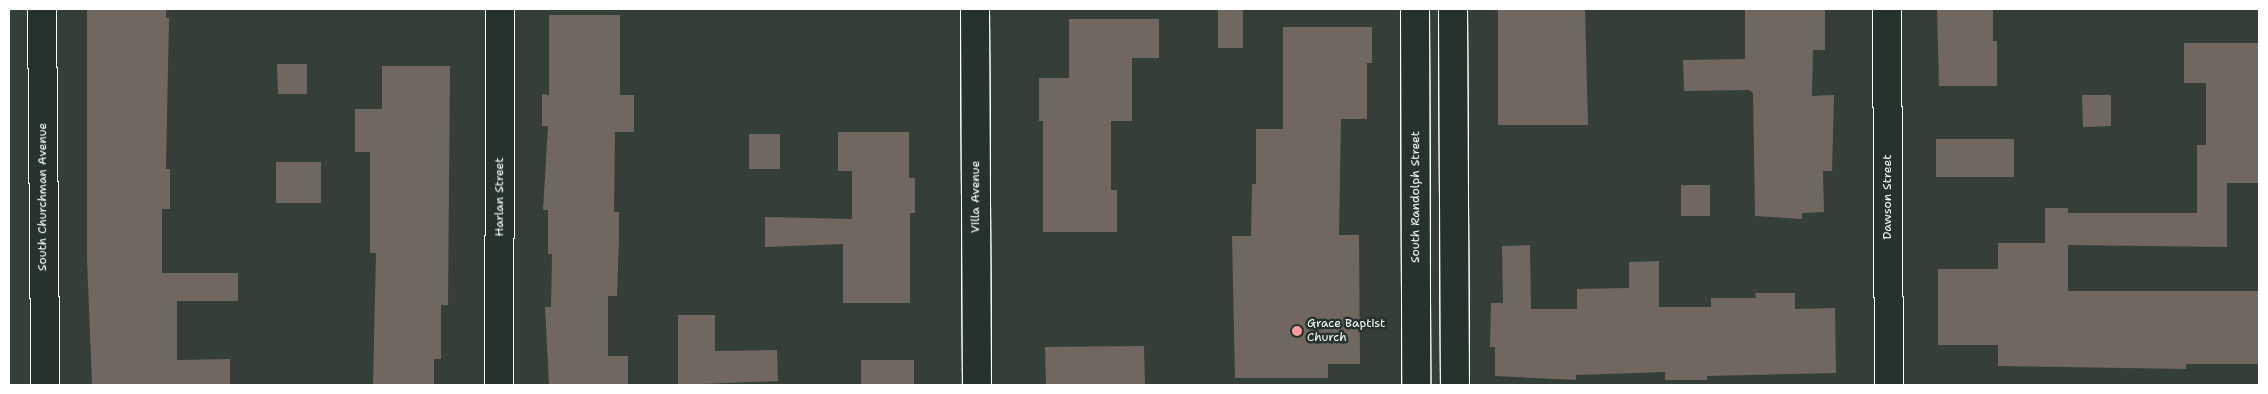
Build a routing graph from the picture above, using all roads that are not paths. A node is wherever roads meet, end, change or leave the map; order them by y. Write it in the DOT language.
graph roads {
  1 [pos="42,9"];
  2 [pos="500,9"];
  3 [pos="975,9"];
  4 [pos="1415,9"];
  5 [pos="1453,9"];
  6 [pos="1887,9"];
  7 [pos="44,385"];
  8 [pos="499,385"];
  9 [pos="977,385"];
  10 [pos="1416,385"];
  11 [pos="1454,385"];
  12 [pos="1889,385"];
  1 -- 7 [label="street, South Churchman Avenue"];
  2 -- 8 [label="street, Harlan Street"];
  3 -- 9 [label="street, Villa Avenue"];
  4 -- 10 [label="street, South Randolph Street"];
  5 -- 11 [label="street"];
  6 -- 12 [label="street, Dawson Street"];
}
